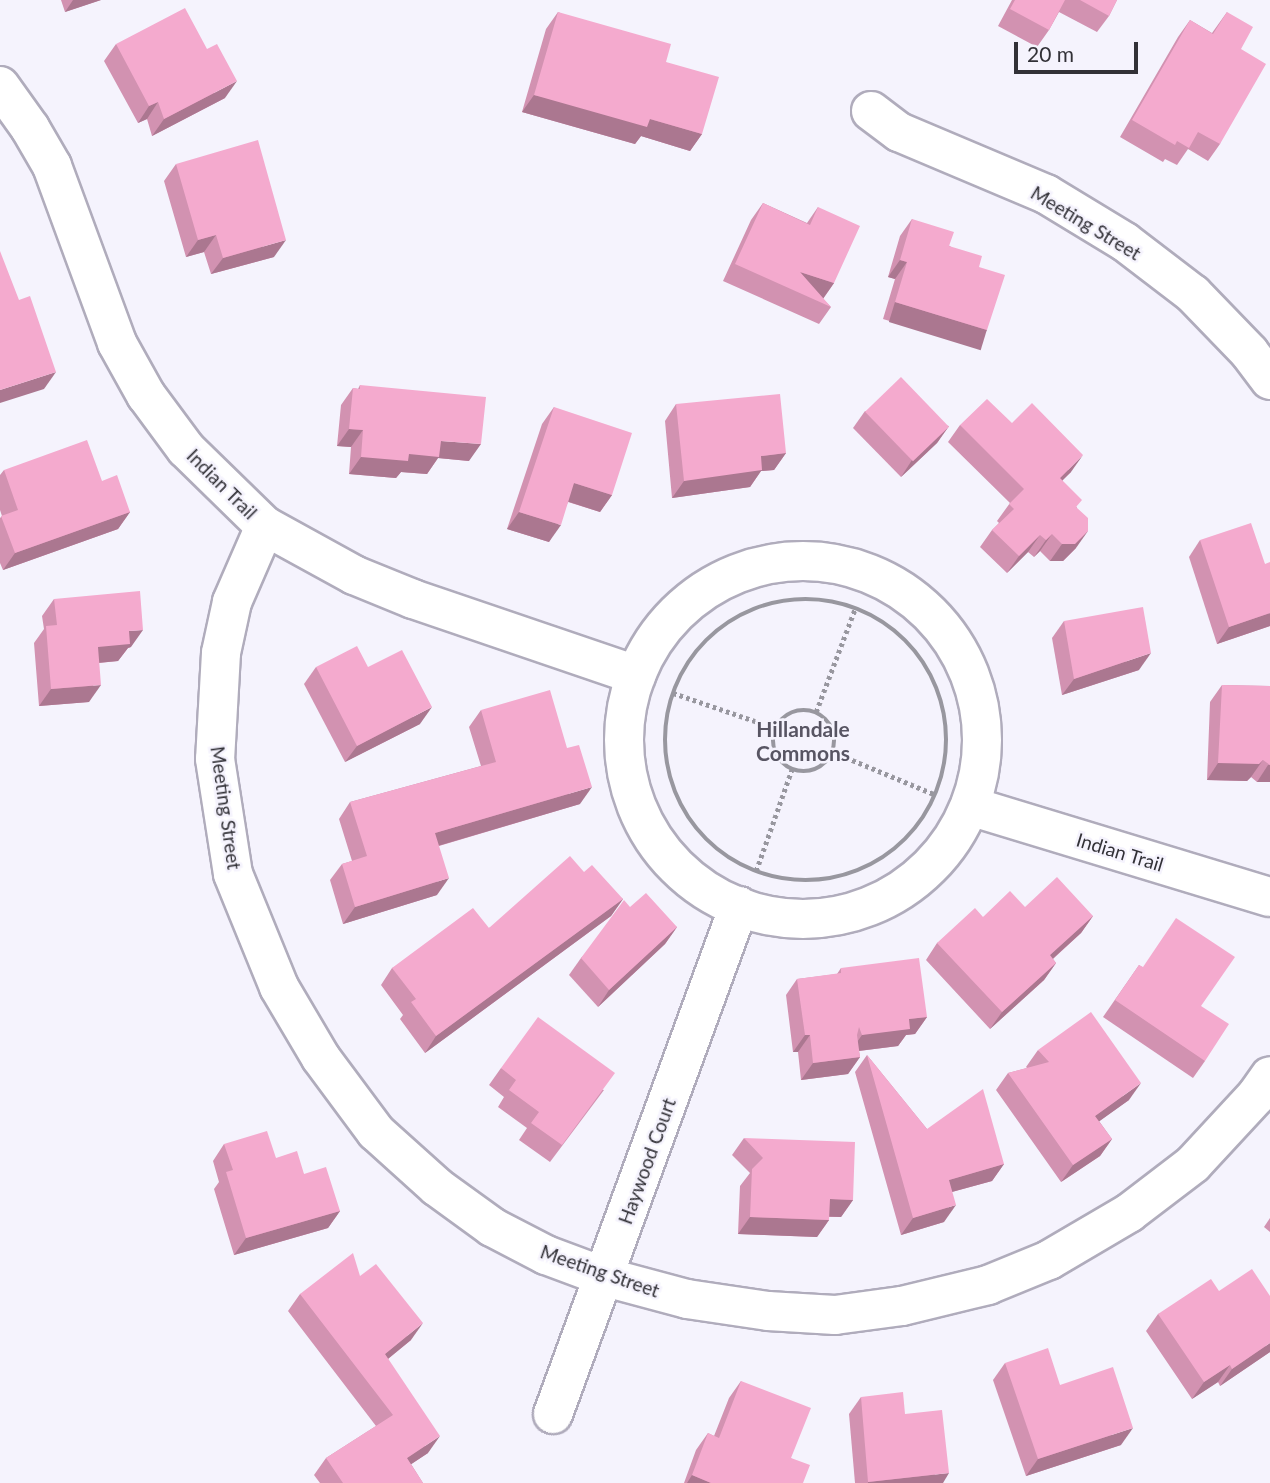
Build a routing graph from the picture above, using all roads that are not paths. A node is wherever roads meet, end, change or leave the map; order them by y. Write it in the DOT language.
graph roads {
  1 [pos="0,86"];
  2 [pos="871,111"];
  3 [pos="1270,380"];
  4 [pos="265,526"];
  5 [pos="636,675"];
  6 [pos="954,801"];
  7 [pos="1270,897"];
  8 [pos="739,906"];
  9 [pos="1270,1076"];
  10 [pos="605,1277"];
  11 [pos="553,1415"];
  1 -- 4 [label="street, Indian Trail"];
  2 -- 3 [label="street, Meeting Street"];
  4 -- 5 [label="street, Indian Trail"];
  4 -- 10 [label="street, Meeting Street"];
  5 -- 6 [label="street"];
  5 -- 8 [label="street"];
  6 -- 7 [label="street, Indian Trail"];
  6 -- 8 [label="street"];
  8 -- 10 [label="street, Haywood Court"];
  9 -- 10 [label="street, Meeting Street"];
  10 -- 11 [label="street, Haywood Court"];
}
